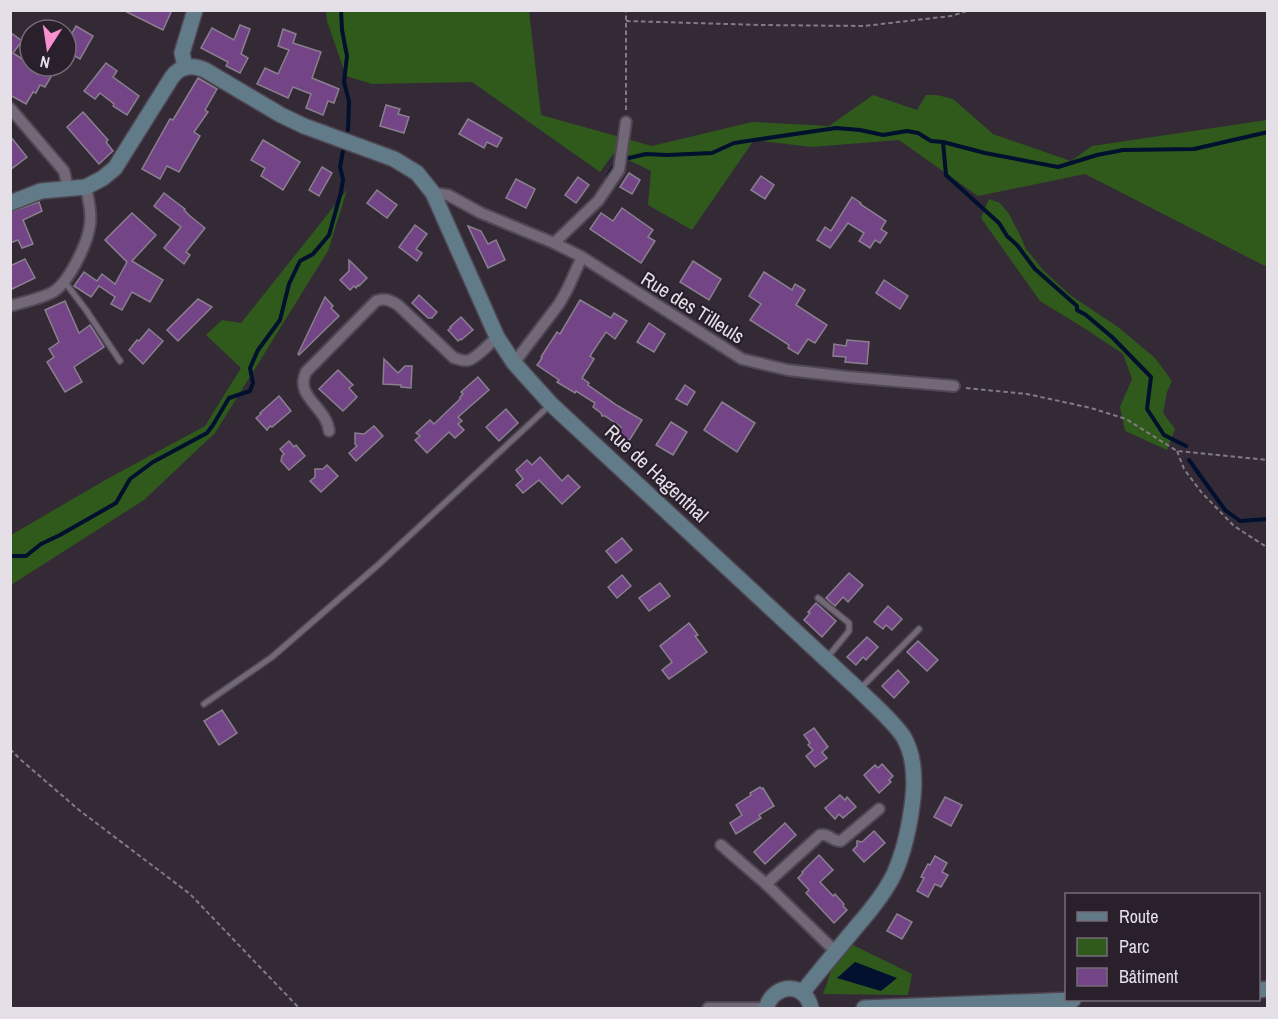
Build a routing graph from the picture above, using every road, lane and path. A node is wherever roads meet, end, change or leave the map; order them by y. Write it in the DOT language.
graph roads {
  1 [pos="195,10"];
  2 [pos="626,10"];
  3 [pos="970,10"];
  4 [pos="626,21"];
  5 [pos="185,67"];
  6 [pos="10,108"];
  7 [pos="626,122"];
  8 [pos="86,187"];
  9 [pos="68,188"];
  10 [pos="433,193"];
  11 [pos="10,202"];
  12 [pos="555,243"];
  13 [pos="582,257"];
  14 [pos="64,281"];
  15 [pos="10,306"];
  16 [pos="497,338"];
  17 [pos="120,361"];
  18 [pos="514,363"];
  19 [pos="954,386"];
  20 [pos="551,404"];
  21 [pos="329,431"];
  22 [pos="1177,451"];
  23 [pos="1268,460"];
  24 [pos="1268,548"];
  25 [pos="818,598"];
  26 [pos="919,628"];
  27 [pos="825,660"];
  28 [pos="859,690"];
  29 [pos="204,704"];
  30 [pos="10,749"];
  31 [pos="879,809"];
  32 [pos="721,845"];
  33 [pos="766,884"];
  34 [pos="836,952"];
  35 [pos="802,993"];
  36 [pos="1065,999"];
  37 [pos="299,1008"];
  38 [pos="708,1008"];
  39 [pos="766,1008"];
  40 [pos="812,1008"];
  41 [pos="864,1008"];
  1 -- 5 [label="street"];
  2 -- 4 [label="path"];
  3 -- 4 [label="path"];
  4 -- 7 [label="path"];
  5 -- 8 [label="street"];
  5 -- 10 [label="street, Rue de Hagenthal"];
  6 -- 9 [label="street"];
  7 -- 12 [label="street"];
  8 -- 9 [label="street"];
  8 -- 14 [label="street"];
  9 -- 11 [label="street"];
  10 -- 12 [label="street, Rue des Tilleuls"];
  10 -- 16 [label="street, Rue de Hagenthal"];
  12 -- 13 [label="street, Rue des Tilleuls"];
  13 -- 18 [label="street"];
  13 -- 19 [label="street, Rue des Tilleuls"];
  14 -- 15 [label="street"];
  14 -- 17 [label="lane"];
  16 -- 18 [label="street, Rue de Hagenthal"];
  16 -- 21 [label="street"];
  18 -- 20 [label="street, Rue de Hagenthal"];
  19 -- 22 [label="path"];
  20 -- 27 [label="street, Rue de Hagenthal"];
  20 -- 29 [label="lane"];
  22 -- 23 [label="path"];
  22 -- 24 [label="path"];
  25 -- 27 [label="lane"];
  26 -- 28 [label="lane"];
  27 -- 28 [label="street, Rue de Hagenthal"];
  28 -- 34 [label="street, Rue de Hagenthal"];
  30 -- 37 [label="path"];
  31 -- 33 [label="street"];
  32 -- 33 [label="street"];
  33 -- 34 [label="street"];
  34 -- 35 [label="street, Rue de Hagenthal"];
  35 -- 39 [label="street"];
  35 -- 40 [label="street"];
  36 -- 41 [label="street"];
  38 -- 39 [label="street"];
}
